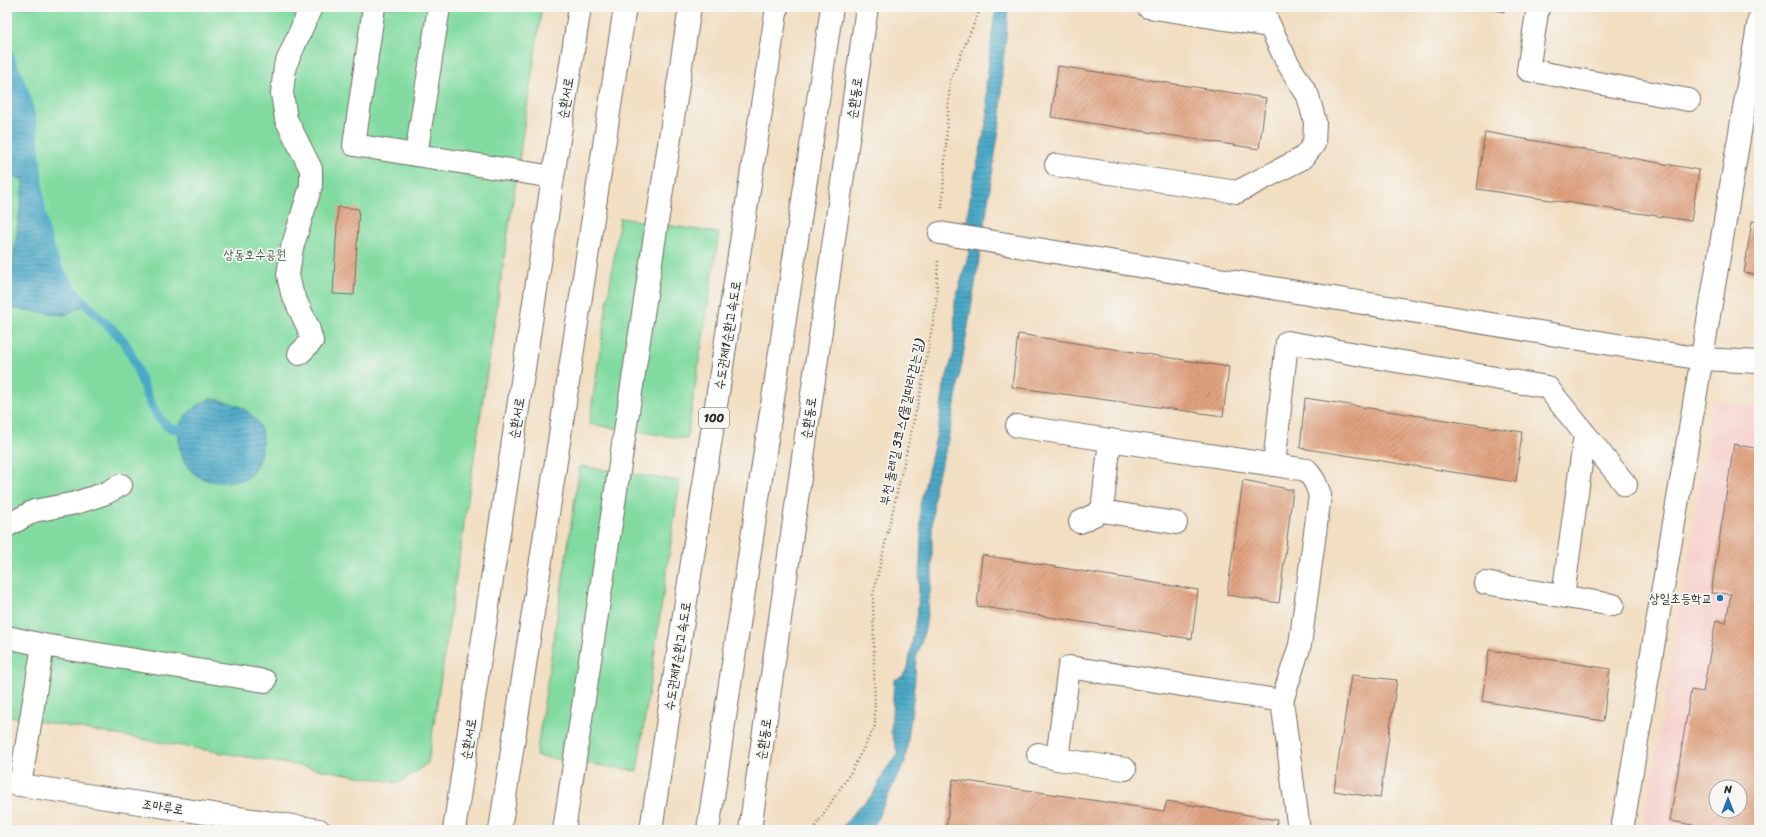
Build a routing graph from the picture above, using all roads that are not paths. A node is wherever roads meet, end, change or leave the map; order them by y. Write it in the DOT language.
graph roads {
  1 [pos="311,7"];
  2 [pos="374,7"];
  3 [pos="439,7"];
  4 [pos="580,7"];
  5 [pos="625,7"];
  6 [pos="690,7"];
  7 [pos="777,7"];
  8 [pos="832,7"];
  9 [pos="867,7"];
  10 [pos="1148,7"];
  11 [pos="1538,7"];
  12 [pos="1266,17"];
  13 [pos="1759,20"];
  14 [pos="1689,100"];
  15 [pos="416,155"];
  16 [pos="1056,165"];
  17 [pos="553,177"];
  18 [pos="940,233"];
  19 [pos="299,354"];
  20 [pos="1702,359"];
  21 [pos="1759,362"];
  22 [pos="1017,426"];
  23 [pos="1585,434"];
  24 [pos="1110,440"];
  25 [pos="1274,465"];
  26 [pos="121,485"];
  27 [pos="1626,485"];
  28 [pos="1102,511"];
  29 [pos="1080,522"];
  30 [pos="1176,523"];
  31 [pos="7,526"];
  32 [pos="1484,583"];
  33 [pos="1563,596"];
  34 [pos="1613,605"];
  35 [pos="7,637"];
  36 [pos="43,645"];
  37 [pos="265,681"];
  38 [pos="1282,701"];
  39 [pos="1125,769"];
  40 [pos="14,784"];
  41 [pos="319,830"];
  42 [pos="454,830"];
  43 [pos="500,830"];
  44 [pos="564,830"];
  45 [pos="651,830"];
  46 [pos="708,830"];
  47 [pos="750,830"];
  48 [pos="1299,830"];
  49 [pos="1622,830"];
  1 -- 19 [label="main road"];
  2 -- 15 [label="main road"];
  3 -- 15 [label="main road"];
  4 -- 17 [label="main road, 순환서로"];
  5 -- 43 [label="main road"];
  6 -- 44 [label="main road"];
  7 -- 45 [label="main road, 수도권제1순환고속도로 / 100"];
  8 -- 46 [label="main road"];
  9 -- 47 [label="main road, 순환동로"];
  10 -- 12 [label="main road"];
  11 -- 14 [label="main road"];
  12 -- 16 [label="main road"];
  13 -- 20 [label="main road"];
  15 -- 17 [label="main road"];
  17 -- 42 [label="main road, 순환서로"];
  18 -- 20 [label="main road"];
  20 -- 21 [label="main road"];
  20 -- 49 [label="main road"];
  22 -- 24 [label="main road"];
  23 -- 25 [label="main road"];
  23 -- 27 [label="main road"];
  23 -- 33 [label="main road"];
  24 -- 25 [label="main road"];
  24 -- 28 [label="main road"];
  25 -- 38 [label="main road"];
  26 -- 31 [label="main road"];
  28 -- 29 [label="main road"];
  28 -- 30 [label="main road"];
  32 -- 33 [label="main road"];
  33 -- 34 [label="main road"];
  35 -- 36 [label="main road"];
  36 -- 37 [label="main road"];
  36 -- 40 [label="main road"];
  38 -- 39 [label="main road"];
  38 -- 48 [label="main road"];
  40 -- 41 [label="main road, 조마루로"];
}
